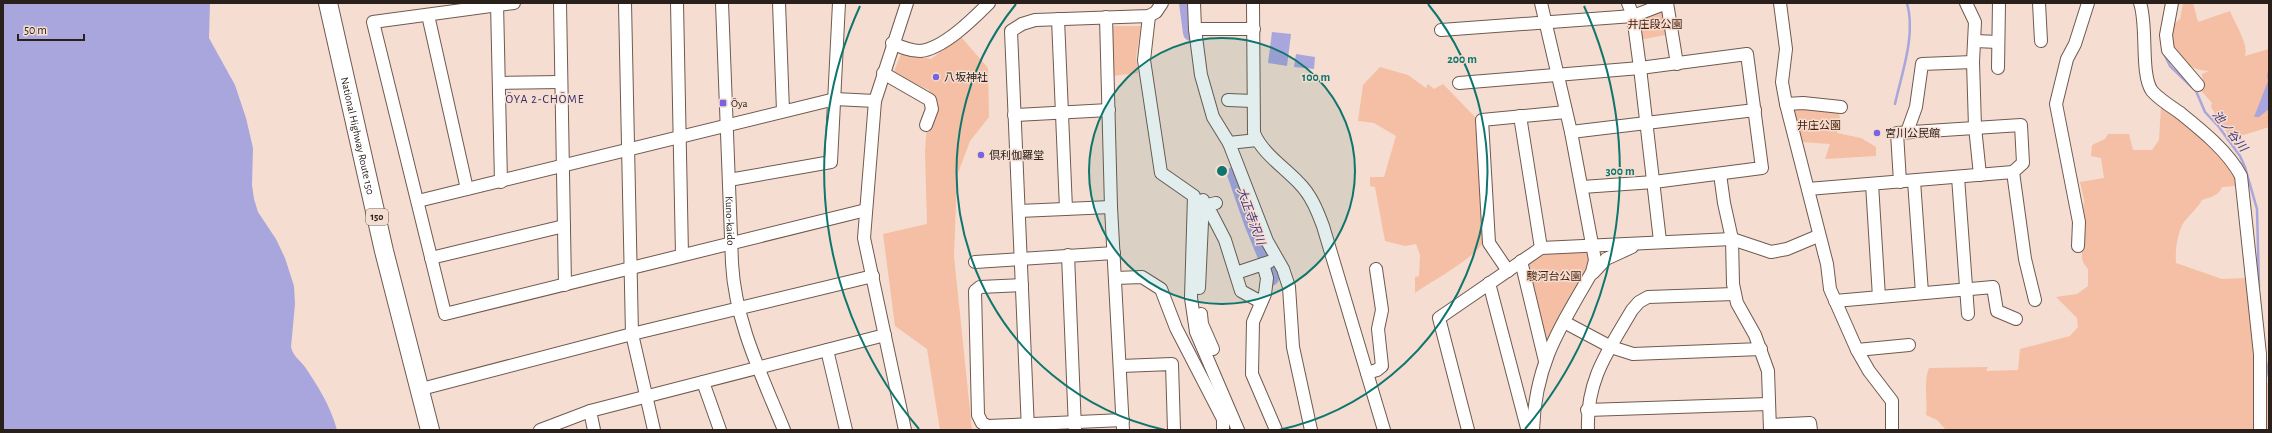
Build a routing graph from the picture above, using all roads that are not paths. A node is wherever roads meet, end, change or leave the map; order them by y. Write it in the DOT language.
graph roads {
  1 [pos="328,3"];
  2 [pos="340,3"];
  3 [pos="514,3"];
  4 [pos="560,3"];
  5 [pos="625,3"];
  6 [pos="676,3"];
  7 [pos="722,3"];
  8 [pos="779,3"];
  9 [pos="839,3"];
  10 [pos="907,3"];
  11 [pos="989,3"];
  12 [pos="1162,3"];
  13 [pos="1194,3"];
  14 [pos="1253,3"];
  15 [pos="1540,3"];
  16 [pos="1628,3"];
  17 [pos="1667,3"];
  18 [pos="1780,3"];
  19 [pos="1966,3"];
  20 [pos="1999,3"];
  21 [pos="2039,3"];
  22 [pos="2088,3"];
  23 [pos="2140,3"];
  24 [pos="2172,3"];
  25 [pos="497,4"];
  26 [pos="428,15"];
  27 [pos="1149,16"];
  28 [pos="1633,16"];
  29 [pos="1106,17"];
  30 [pos="1058,19"];
  31 [pos="1545,22"];
  32 [pos="1254,29"];
  33 [pos="1195,30"];
  34 [pos="1441,30"];
  35 [pos="1975,41"];
  36 [pos="2041,41"];
  37 [pos="1998,42"];
  38 [pos="892,43"];
  39 [pos="1973,62"];
  40 [pos="1677,64"];
  41 [pos="1640,68"];
  42 [pos="1998,68"];
  43 [pos="883,73"];
  44 [pos="1557,74"];
  45 [pos="561,82"];
  46 [pos="499,83"];
  47 [pos="1459,83"];
  48 [pos="2198,85"];
  49 [pos="835,98"];
  50 [pos="1228,100"];
  51 [pos="874,101"];
  52 [pos="1253,101"];
  53 [pos="1786,104"];
  54 [pos="1841,107"];
  55 [pos="1109,110"];
  56 [pos="1755,110"];
  57 [pos="783,111"];
  58 [pos="1062,112"];
  59 [pos="1566,112"];
  60 [pos="1014,115"];
  61 [pos="1520,116"];
  62 [pos="1647,123"];
  63 [pos="727,124"];
  64 [pos="926,125"];
  65 [pos="1975,127"];
  66 [pos="1571,132"];
  67 [pos="1908,132"];
  68 [pos="680,137"];
  69 [pos="1257,140"];
  70 [pos="1229,143"];
  71 [pos="627,150"];
  72 [pos="563,166"];
  73 [pos="2013,172"];
  74 [pos="1720,174"];
  75 [pos="1980,175"];
  76 [pos="1958,177"];
  77 [pos="729,180"];
  78 [pos="1914,181"];
  79 [pos="501,182"];
  80 [pos="1654,182"];
  81 [pos="1900,182"];
  82 [pos="1872,184"];
  83 [pos="1582,187"];
  84 [pos="1808,189"];
  85 [pos="466,190"];
  86 [pos="1203,200"];
  87 [pos="418,201"];
  88 [pos="1216,202"];
  89 [pos="1111,207"];
  90 [pos="1066,209"];
  91 [pos="866,210"];
  92 [pos="1019,211"];
  93 [pos="564,226"];
  94 [pos="1818,236"];
  95 [pos="1732,239"];
  96 [pos="1660,241"];
  97 [pos="732,242"];
  98 [pos="1594,246"];
  99 [pos="2078,246"];
  100 [pos="1541,248"];
  101 [pos="1114,253"];
  102 [pos="682,255"];
  103 [pos="1068,255"];
  104 [pos="432,258"];
  105 [pos="1021,258"];
  106 [pos="1270,261"];
  107 [pos="1521,261"];
  108 [pos="975,262"];
  109 [pos="1376,268"];
  110 [pos="630,269"];
  111 [pos="1508,271"];
  112 [pos="1236,273"];
  113 [pos="873,276"];
  114 [pos="1115,278"];
  115 [pos="1588,280"];
  116 [pos="1489,283"];
  117 [pos="1022,284"];
  118 [pos="565,285"];
  119 [pos="1966,290"];
  120 [pos="1734,294"];
  121 [pos="1922,294"];
  122 [pos="1879,297"];
  123 [pos="2035,300"];
  124 [pos="1835,301"];
  125 [pos="1261,302"];
  126 [pos="738,308"];
  127 [pos="1968,314"];
  128 [pos="2016,319"];
  129 [pos="1564,322"];
  130 [pos="632,334"];
  131 [pos="885,335"];
  132 [pos="1909,345"];
  133 [pos="1611,347"];
  134 [pos="827,350"];
  135 [pos="1761,350"];
  136 [pos="1857,350"];
  137 [pos="1545,361"];
  138 [pos="1121,366"];
  139 [pos="759,368"];
  140 [pos="1367,373"];
  141 [pos="703,382"];
  142 [pos="429,387"];
  143 [pos="1517,387"];
  144 [pos="1536,389"];
  145 [pos="646,397"];
  146 [pos="1768,404"];
  147 [pos="1587,410"];
  148 [pos="590,411"];
  149 [pos="1123,425"];
  150 [pos="1075,426"];
  151 [pos="1028,427"];
  152 [pos="1770,428"];
  153 [pos="430,430"];
  154 [pos="440,430"];
  155 [pos="540,430"];
  156 [pos="594,430"];
  157 [pos="654,430"];
  158 [pos="720,430"];
  159 [pos="784,430"];
  160 [pos="846,430"];
  161 [pos="905,430"];
  162 [pos="1174,430"];
  163 [pos="1224,430"];
  164 [pos="1238,430"];
  165 [pos="1246,430"];
  166 [pos="1276,430"];
  167 [pos="1311,430"];
  168 [pos="1384,430"];
  169 [pos="1468,430"];
  170 [pos="1532,430"];
  171 [pos="1588,430"];
  172 [pos="1811,430"];
  173 [pos="1892,430"];
  174 [pos="2260,430"];
  1 -- 153 [label="highway, National Highway Route 150 / 150"];
  2 -- 142 [label="highway, National Highway Route 150 / 150"];
  3 -- 25 [label="street"];
  4 -- 45 [label="street"];
  5 -- 71 [label="street"];
  6 -- 68 [label="street"];
  7 -- 63 [label="street, Kuno-kaido"];
  8 -- 57 [label="street"];
  9 -- 49 [label="street"];
  10 -- 38 [label="street"];
  11 -- 38 [label="street"];
  12 -- 27 [label="street"];
  13 -- 33 [label="street"];
  14 -- 32 [label="street"];
  15 -- 31 [label="street"];
  16 -- 28 [label="street"];
  17 -- 28 [label="street"];
  17 -- 40 [label="street"];
  18 -- 53 [label="street"];
  19 -- 35 [label="street"];
  20 -- 37 [label="street"];
  21 -- 36 [label="street"];
  22 -- 99 [label="street"];
  23 -- 174 [label="street"];
  24 -- 48 [label="street"];
  25 -- 26 [label="street"];
  25 -- 46 [label="street"];
  26 -- 85 [label="street"];
  26 -- 87 [label="street"];
  27 -- 29 [label="street"];
  27 -- 164 [label="street"];
  28 -- 31 [label="street"];
  28 -- 41 [label="street"];
  29 -- 30 [label="street"];
  29 -- 55 [label="street"];
  30 -- 58 [label="street"];
  30 -- 60 [label="street"];
  31 -- 34 [label="street"];
  31 -- 44 [label="street"];
  32 -- 33 [label="street"];
  32 -- 52 [label="street"];
  33 -- 70 [label="street"];
  35 -- 37 [label="street"];
  35 -- 39 [label="street"];
  37 -- 42 [label="street"];
  38 -- 43 [label="street"];
  39 -- 65 [label="street"];
  39 -- 67 [label="street"];
  40 -- 41 [label="street"];
  40 -- 56 [label="street"];
  41 -- 44 [label="street"];
  41 -- 62 [label="street"];
  43 -- 51 [label="street"];
  43 -- 64 [label="street"];
  44 -- 47 [label="street"];
  44 -- 59 [label="street"];
  45 -- 46 [label="street"];
  45 -- 72 [label="street"];
  46 -- 79 [label="street"];
  49 -- 51 [label="street"];
  49 -- 57 [label="street"];
  49 -- 77 [label="street"];
  50 -- 52 [label="street"];
  51 -- 91 [label="street"];
  52 -- 69 [label="street"];
  53 -- 54 [label="street"];
  53 -- 84 [label="street"];
  55 -- 58 [label="street"];
  55 -- 89 [label="street"];
  56 -- 62 [label="street"];
  56 -- 74 [label="street"];
  57 -- 63 [label="street"];
  58 -- 60 [label="street"];
  58 -- 90 [label="street"];
  59 -- 61 [label="street"];
  59 -- 66 [label="street"];
  60 -- 92 [label="street"];
  61 -- 100 [label="street"];
  61 -- 111 [label="street"];
  62 -- 66 [label="street"];
  62 -- 80 [label="street"];
  63 -- 68 [label="street"];
  63 -- 77 [label="street, Kuno-kaido"];
  65 -- 67 [label="street"];
  65 -- 73 [label="street"];
  65 -- 75 [label="street"];
  66 -- 83 [label="street"];
  67 -- 81 [label="street"];
  68 -- 71 [label="street"];
  68 -- 102 [label="street"];
  69 -- 70 [label="street"];
  69 -- 140 [label="street"];
  70 -- 106 [label="street"];
  71 -- 72 [label="street"];
  71 -- 110 [label="street"];
  72 -- 79 [label="street"];
  72 -- 93 [label="street"];
  73 -- 75 [label="street"];
  73 -- 123 [label="street"];
  74 -- 80 [label="street"];
  74 -- 95 [label="street"];
  75 -- 76 [label="street"];
  76 -- 78 [label="street"];
  76 -- 119 [label="street"];
  77 -- 97 [label="street, Kuno-kaido"];
  78 -- 81 [label="street"];
  78 -- 121 [label="street"];
  79 -- 85 [label="street"];
  80 -- 83 [label="street"];
  80 -- 96 [label="street"];
  81 -- 82 [label="street"];
  82 -- 84 [label="street"];
  82 -- 122 [label="street"];
  83 -- 98 [label="street"];
  84 -- 94 [label="street"];
  85 -- 87 [label="street"];
  86 -- 165 [label="street"];
  87 -- 104 [label="street"];
  88 -- 112 [label="street"];
  89 -- 90 [label="street"];
  89 -- 101 [label="street"];
  90 -- 92 [label="street"];
  91 -- 97 [label="street"];
  91 -- 113 [label="street"];
  92 -- 105 [label="street"];
  93 -- 104 [label="street"];
  93 -- 118 [label="street"];
  94 -- 95 [label="street"];
  94 -- 124 [label="street"];
  95 -- 96 [label="street"];
  95 -- 120 [label="street"];
  96 -- 98 [label="street"];
  96 -- 115 [label="street"];
  97 -- 102 [label="street"];
  97 -- 126 [label="street, Kuno-kaido"];
  98 -- 100 [label="street"];
  98 -- 115 [label="street"];
  100 -- 107 [label="street"];
  101 -- 103 [label="street"];
  101 -- 114 [label="street"];
  102 -- 110 [label="street"];
  103 -- 105 [label="street"];
  103 -- 150 [label="street"];
  104 -- 118 [label="street"];
  105 -- 108 [label="street"];
  105 -- 117 [label="street"];
  106 -- 112 [label="street"];
  106 -- 125 [label="street"];
  106 -- 167 [label="street"];
  107 -- 111 [label="street"];
  107 -- 137 [label="street"];
  109 -- 140 [label="street"];
  110 -- 118 [label="street"];
  110 -- 130 [label="street"];
  111 -- 116 [label="street"];
  112 -- 125 [label="street"];
  113 -- 126 [label="street"];
  113 -- 131 [label="street"];
  114 -- 138 [label="street"];
  114 -- 163 [label="street"];
  115 -- 129 [label="street"];
  116 -- 143 [label="street"];
  116 -- 169 [label="street"];
  117 -- 151 [label="street"];
  117 -- 151 [label="street"];
  119 -- 121 [label="street"];
  119 -- 127 [label="street"];
  119 -- 128 [label="street"];
  120 -- 133 [label="street"];
  120 -- 135 [label="street"];
  121 -- 122 [label="street"];
  122 -- 124 [label="street"];
  124 -- 136 [label="street"];
  125 -- 166 [label="street"];
  126 -- 130 [label="street"];
  126 -- 139 [label="street, Kuno-kaido"];
  129 -- 133 [label="street"];
  129 -- 137 [label="street"];
  130 -- 142 [label="street"];
  130 -- 145 [label="street"];
  131 -- 134 [label="street"];
  131 -- 161 [label="street"];
  132 -- 136 [label="street"];
  133 -- 135 [label="street"];
  133 -- 147 [label="street"];
  134 -- 139 [label="street"];
  134 -- 160 [label="street"];
  135 -- 146 [label="street"];
  136 -- 173 [label="street"];
  137 -- 144 [label="street"];
  138 -- 149 [label="street"];
  138 -- 162 [label="street"];
  139 -- 141 [label="street"];
  139 -- 159 [label="street, Kuno-kaido"];
  140 -- 168 [label="street"];
  141 -- 145 [label="street"];
  141 -- 158 [label="street"];
  142 -- 154 [label="highway, National Highway Route 150 / 150"];
  143 -- 144 [label="street"];
  143 -- 170 [label="street"];
  144 -- 170 [label="street"];
  145 -- 148 [label="street"];
  145 -- 157 [label="street"];
  146 -- 147 [label="street"];
  146 -- 152 [label="street"];
  147 -- 171 [label="street"];
  148 -- 155 [label="street"];
  148 -- 156 [label="street"];
  149 -- 150 [label="street"];
  150 -- 151 [label="street"];
  152 -- 172 [label="street"];
}
